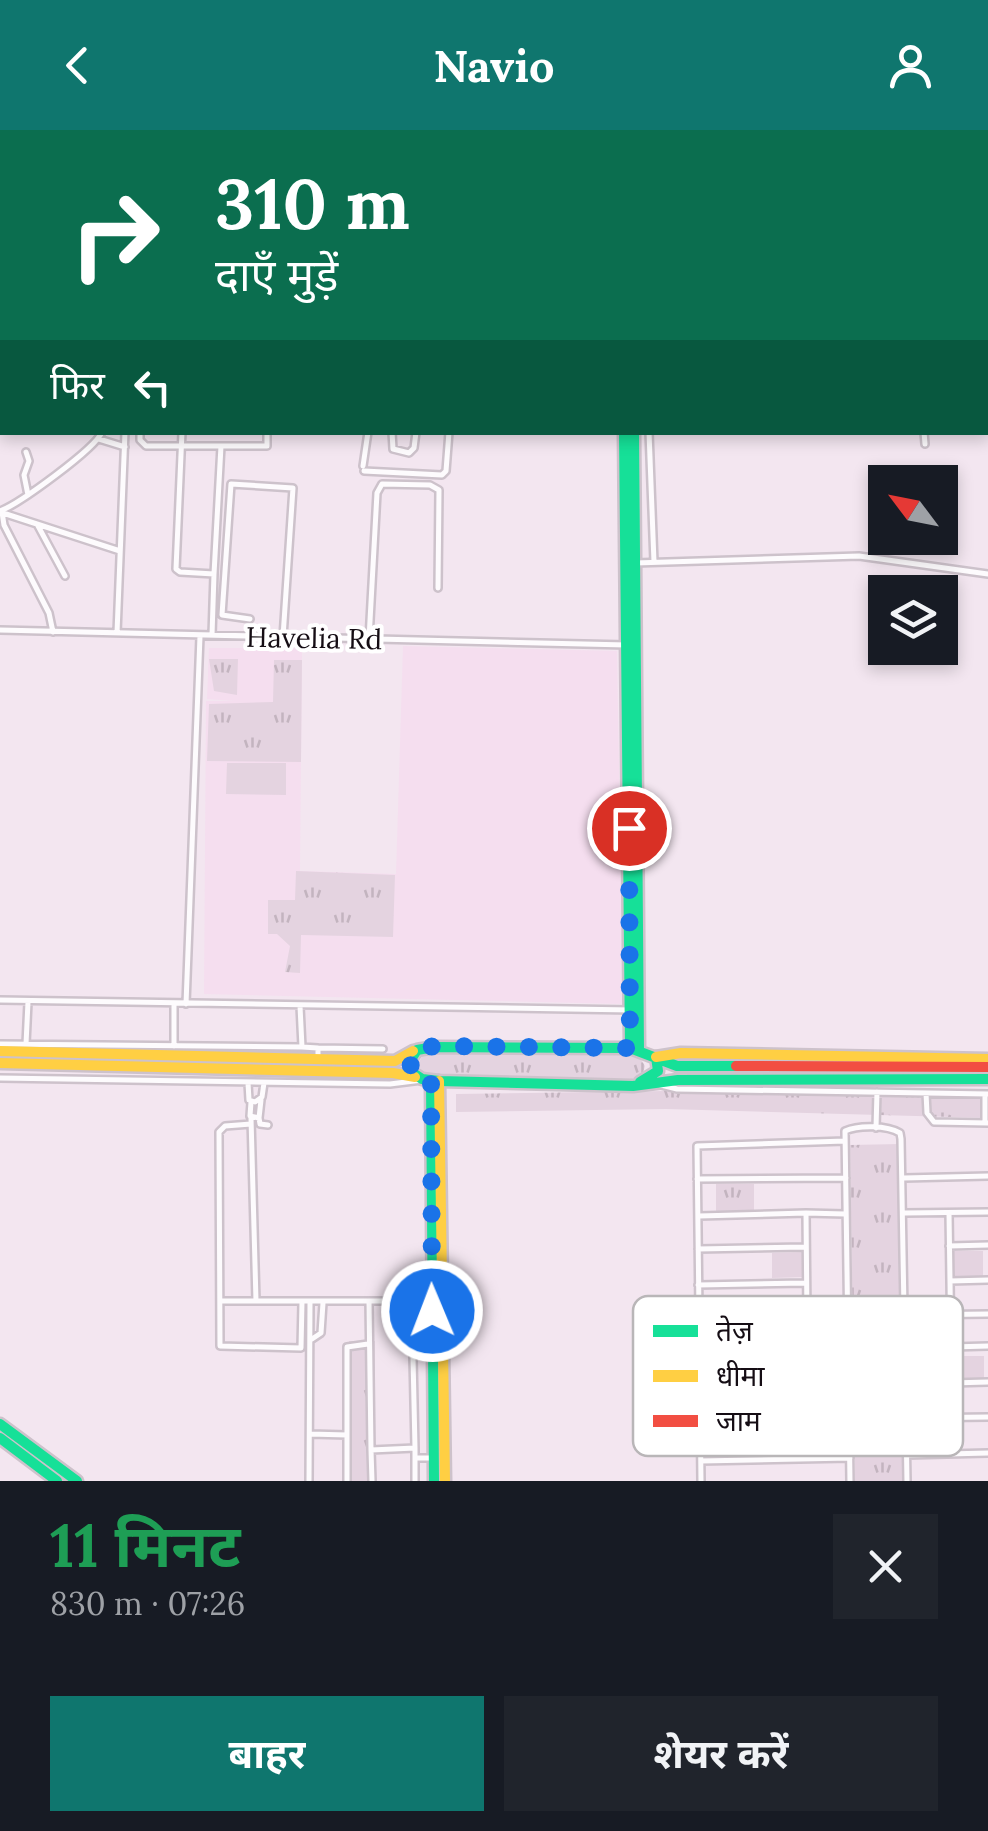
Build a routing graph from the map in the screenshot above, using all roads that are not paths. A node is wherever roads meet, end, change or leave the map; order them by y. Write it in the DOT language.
graph roads {
  1 [pos="125,435"];
  2 [pos="140,435"];
  3 [pos="182,435"];
  4 [pos="267,435"];
  5 [pos="365,435"];
  6 [pos="392,435"];
  7 [pos="416,435"];
  8 [pos="449,435"];
  9 [pos="624,435"];
  10 [pos="634,435"];
  11 [pos="650,435"];
  12 [pos="924,435"];
  13 [pos="100,436"];
  14 [pos="924,444"];
  15 [pos="181,446"];
  16 [pos="220,446"];
  17 [pos="124,447"];
  18 [pos="26,452"];
  19 [pos="28,495"];
  20 [pos="652,496"];
  21 [pos="635,497"];
  22 [pos="2,512"];
  23 [pos="37,524"];
  24 [pos="120,551"];
  25 [pos="654,562"];
  26 [pos="636,563"];
  27 [pos="214,574"];
  28 [pos="988,574"];
  29 [pos="65,576"];
  30 [pos="438,588"];
  31 [pos="250,618"];
  32 [pos="0,630"];
  33 [pos="53,632"];
  34 [pos="116,633"];
  35 [pos="200,636"];
  36 [pos="212,636"];
  37 [pos="283,637"];
  38 [pos="369,639"];
  39 [pos="628,645"];
  40 [pos="632,672"];
  41 [pos="0,1000"];
  42 [pos="28,1001"];
  43 [pos="174,1004"];
  44 [pos="186,1004"];
  45 [pos="300,1006"];
  46 [pos="635,1010"];
  47 [pos="26,1044"];
  48 [pos="174,1046"];
  49 [pos="0,1047"];
  50 [pos="302,1047"];
  51 [pos="384,1049"];
  52 [pos="417,1050"];
  53 [pos="634,1050"];
  54 [pos="318,1052"];
  55 [pos="656,1058"];
  56 [pos="988,1059"];
  57 [pos="0,1063"];
  58 [pos="988,1068"];
  59 [pos="318,1070"];
  60 [pos="0,1078"];
  61 [pos="430,1080"];
  62 [pos="988,1080"];
  63 [pos="248,1082"];
  64 [pos="264,1083"];
  65 [pos="317,1084"];
  66 [pos="655,1084"];
  67 [pos="622,1086"];
  68 [pos="877,1092"];
  69 [pos="926,1093"];
  70 [pos="986,1094"];
  71 [pos="261,1100"];
  72 [pos="251,1101"];
  73 [pos="254,1120"];
  74 [pos="986,1122"];
  75 [pos="268,1125"];
  76 [pos="876,1128"];
  77 [pos="845,1141"];
  78 [pos="988,1176"];
  79 [pos="846,1178"];
  80 [pos="904,1178"];
  81 [pos="697,1179"];
  82 [pos="948,1212"];
  83 [pos="988,1212"];
  84 [pos="905,1213"];
  85 [pos="806,1214"];
  86 [pos="846,1214"];
  87 [pos="698,1216"];
  88 [pos="988,1245"];
  89 [pos="949,1246"];
  90 [pos="806,1247"];
  91 [pos="698,1249"];
  92 [pos="988,1280"];
  93 [pos="950,1281"];
  94 [pos="807,1283"];
  95 [pos="698,1286"];
  96 [pos="698,1296"];
  97 [pos="807,1296"];
  98 [pos="848,1296"];
  99 [pos="906,1296"];
  100 [pos="950,1296"];
  101 [pos="220,1300"];
  102 [pos="256,1301"];
  103 [pos="302,1302"];
  104 [pos="310,1302"];
  105 [pos="323,1302"];
  106 [pos="369,1302"];
  107 [pos="432,1311"];
  108 [pos="412,1312"];
  109 [pos="312,1338"];
  110 [pos="368,1344"];
  111 [pos="988,1346"];
  112 [pos="963,1347"];
  113 [pos="988,1382"];
  114 [pos="963,1383"];
  115 [pos="988,1417"];
  116 [pos="963,1418"];
  117 [pos="0,1424"];
  118 [pos="309,1434"];
  119 [pos="347,1435"];
  120 [pos="0,1438"];
  121 [pos="415,1448"];
  122 [pos="372,1450"];
  123 [pos="988,1453"];
  124 [pos="963,1454"];
  125 [pos="701,1456"];
  126 [pos="415,1458"];
  127 [pos="434,1458"];
  128 [pos="850,1458"];
  129 [pos="701,1460"];
  130 [pos="57,1481"];
  131 [pos="77,1481"];
  132 [pos="309,1481"];
  133 [pos="347,1481"];
  134 [pos="372,1481"];
  135 [pos="416,1481"];
  136 [pos="434,1481"];
  137 [pos="445,1481"];
  138 [pos="701,1481"];
  139 [pos="850,1481"];
  1 -- 17 [label="street"];
  2 -- 15 [label="street"];
  3 -- 15 [label="street"];
  4 -- 16 [label="street"];
  5 -- 8 [label="street"];
  6 -- 7 [label="street"];
  9 -- 39 [label="street"];
  10 -- 21 [label="street"];
  11 -- 20 [label="street"];
  12 -- 14 [label="street"];
  13 -- 17 [label="street"];
  13 -- 19 [label="street"];
  15 -- 16 [label="street"];
  15 -- 27 [label="street"];
  16 -- 27 [label="street"];
  17 -- 24 [label="street"];
  18 -- 19 [label="street"];
  19 -- 22 [label="street"];
  20 -- 21 [label="street"];
  20 -- 25 [label="street"];
  21 -- 26 [label="street"];
  22 -- 23 [label="street"];
  22 -- 33 [label="street"];
  23 -- 24 [label="street"];
  23 -- 29 [label="street"];
  24 -- 34 [label="street"];
  25 -- 26 [label="street"];
  25 -- 28 [label="street"];
  26 -- 40 [label="street"];
  27 -- 36 [label="street"];
  30 -- 38 [label="street"];
  31 -- 37 [label="street"];
  32 -- 33 [label="street, Havelia Rd"];
  33 -- 34 [label="street, Havelia Rd"];
  34 -- 35 [label="street, Havelia Rd"];
  35 -- 36 [label="street, Havelia Rd"];
  35 -- 44 [label="street"];
  36 -- 37 [label="street, Havelia Rd"];
  37 -- 38 [label="street, Havelia Rd"];
  38 -- 39 [label="street, Havelia Rd"];
  39 -- 40 [label="street"];
  40 -- 46 [label="street"];
  41 -- 42 [label="street"];
  42 -- 43 [label="street"];
  42 -- 47 [label="street"];
  43 -- 44 [label="street"];
  43 -- 48 [label="street"];
  44 -- 45 [label="street"];
  45 -- 46 [label="street"];
  45 -- 50 [label="street"];
  46 -- 53 [label="street"];
  47 -- 48 [label="street"];
  47 -- 49 [label="street"];
  48 -- 50 [label="street"];
  49 -- 54 [label="street"];
  50 -- 54 [label="street"];
  51 -- 54 [label="street"];
  52 -- 53 [label="street"];
  52 -- 54 [label="street"];
  52 -- 61 [label="street"];
  53 -- 55 [label="street"];
  55 -- 56 [label="street"];
  55 -- 58 [label="street"];
  55 -- 67 [label="street"];
  57 -- 59 [label="street"];
  59 -- 61 [label="street"];
  59 -- 65 [label="street"];
  60 -- 63 [label="street"];
  61 -- 65 [label="street"];
  61 -- 67 [label="street"];
  61 -- 107 [label="street"];
  61 -- 137 [label="street"];
  62 -- 66 [label="street"];
  63 -- 64 [label="street"];
  63 -- 72 [label="street"];
  64 -- 65 [label="street"];
  64 -- 71 [label="street"];
  66 -- 67 [label="street"];
  66 -- 68 [label="street"];
  68 -- 69 [label="street"];
  68 -- 76 [label="street"];
  69 -- 70 [label="street"];
  69 -- 74 [label="street"];
  70 -- 74 [label="street"];
  71 -- 72 [label="street"];
  71 -- 73 [label="street"];
  72 -- 73 [label="street"];
  73 -- 75 [label="street"];
  73 -- 101 [label="street"];
  73 -- 102 [label="street"];
  76 -- 77 [label="street"];
  76 -- 80 [label="street"];
  77 -- 79 [label="street"];
  77 -- 81 [label="street"];
  78 -- 80 [label="street"];
  79 -- 81 [label="street"];
  79 -- 86 [label="street"];
  80 -- 84 [label="street"];
  81 -- 87 [label="street"];
  82 -- 83 [label="street"];
  82 -- 84 [label="street"];
  82 -- 89 [label="street"];
  84 -- 99 [label="street"];
  85 -- 86 [label="street"];
  85 -- 87 [label="street"];
  85 -- 90 [label="street"];
  86 -- 98 [label="street"];
  87 -- 91 [label="street"];
  88 -- 89 [label="street"];
  89 -- 93 [label="street"];
  90 -- 91 [label="street"];
  90 -- 94 [label="street"];
  91 -- 95 [label="street"];
  92 -- 93 [label="street"];
  93 -- 100 [label="street"];
  94 -- 95 [label="street"];
  94 -- 97 [label="street"];
  95 -- 96 [label="street"];
  101 -- 102 [label="street"];
  101 -- 103 [label="street"];
  102 -- 103 [label="street"];
  103 -- 104 [label="street"];
  104 -- 105 [label="street"];
  104 -- 109 [label="street"];
  105 -- 106 [label="street"];
  105 -- 109 [label="street"];
  106 -- 108 [label="street"];
  106 -- 110 [label="street"];
  107 -- 108 [label="street"];
  107 -- 127 [label="street"];
  108 -- 121 [label="street"];
  109 -- 118 [label="street"];
  110 -- 119 [label="street"];
  110 -- 122 [label="street"];
  111 -- 112 [label="street"];
  113 -- 114 [label="street"];
  115 -- 116 [label="street"];
  117 -- 131 [label="street"];
  118 -- 119 [label="street"];
  118 -- 132 [label="street"];
  119 -- 133 [label="street"];
  120 -- 130 [label="street"];
  121 -- 122 [label="street"];
  121 -- 126 [label="street"];
  122 -- 134 [label="street"];
  123 -- 124 [label="street"];
  125 -- 129 [label="street"];
  126 -- 127 [label="street"];
  126 -- 135 [label="street"];
  127 -- 136 [label="street"];
  128 -- 129 [label="street"];
  128 -- 139 [label="street"];
  129 -- 138 [label="street"];
}
